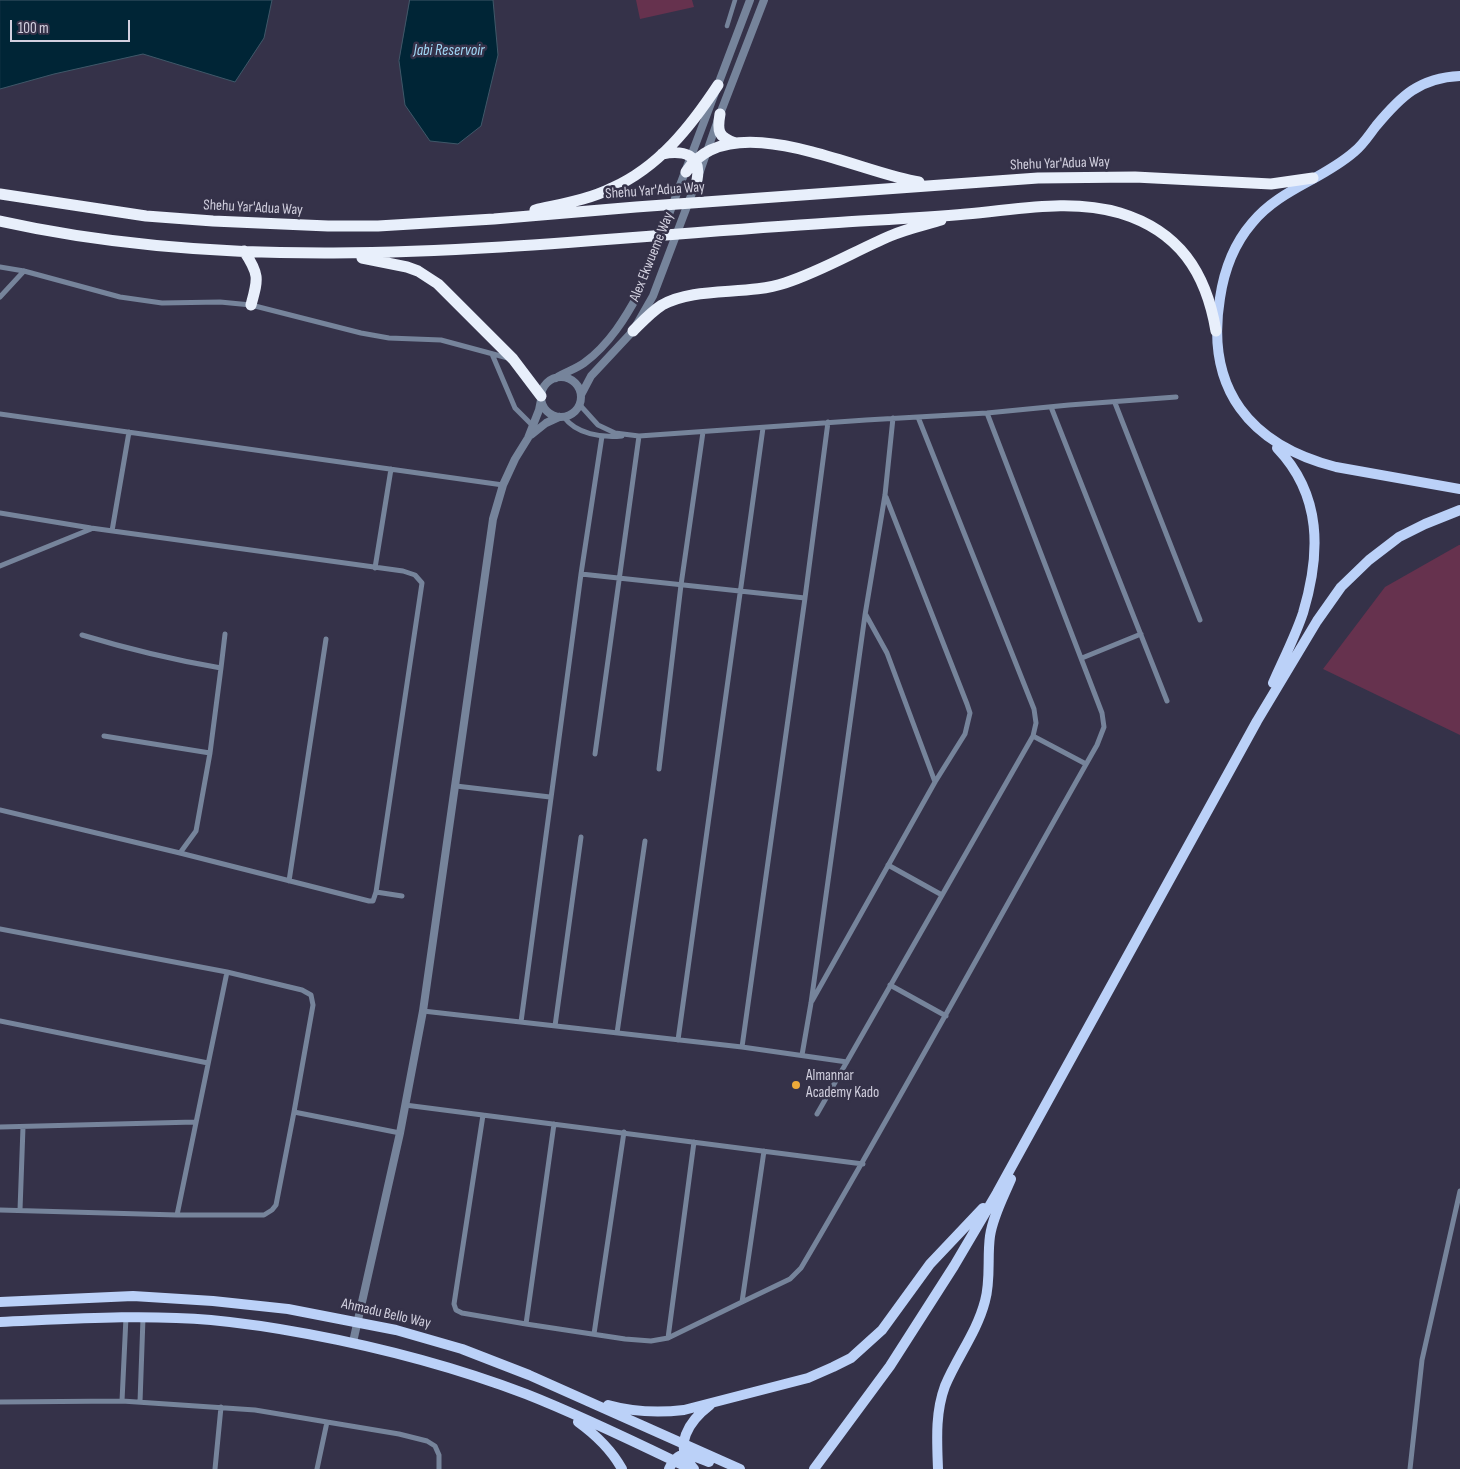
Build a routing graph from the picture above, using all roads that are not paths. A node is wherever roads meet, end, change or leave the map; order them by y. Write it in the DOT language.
graph roads {
  1 [pos="735,0"];
  2 [pos="750,0"];
  3 [pos="764,0"];
  4 [pos="727,26"];
  5 [pos="1460,76"];
  6 [pos="718,85"];
  7 [pos="720,114"];
  8 [pos="735,143"];
  9 [pos="707,151"];
  10 [pos="662,154"];
  11 [pos="693,159"];
  12 [pos="686,172"];
  13 [pos="1313,178"];
  14 [pos="697,180"];
  15 [pos="939,185"];
  16 [pos="0,194"];
  17 [pos="966,214"];
  18 [pos="494,219"];
  19 [pos="0,221"];
  20 [pos="244,251"];
  21 [pos="313,253"];
  22 [pos="0,267"];
  23 [pos="24,271"];
  24 [pos="0,297"];
  25 [pos="251,305"];
  26 [pos="633,331"];
  27 [pos="1216,331"];
  28 [pos="492,354"];
  29 [pos="513,359"];
  30 [pos="556,378"];
  31 [pos="580,395"];
  32 [pos="1176,397"];
  33 [pos="541,398"];
  34 [pos="1115,403"];
  35 [pos="579,404"];
  36 [pos="1051,407"];
  37 [pos="987,413"];
  38 [pos="0,414"];
  39 [pos="563,417"];
  40 [pos="893,418"];
  41 [pos="918,418"];
  42 [pos="828,422"];
  43 [pos="534,426"];
  44 [pos="763,428"];
  45 [pos="128,432"];
  46 [pos="703,432"];
  47 [pos="627,435"];
  48 [pos="602,436"];
  49 [pos="639,436"];
  50 [pos="528,438"];
  51 [pos="1268,438"];
  52 [pos="391,469"];
  53 [pos="503,485"];
  54 [pos="1460,489"];
  55 [pos="885,495"];
  56 [pos="1460,510"];
  57 [pos="0,513"];
  58 [pos="91,528"];
  59 [pos="112,531"];
  60 [pos="0,566"];
  61 [pos="375,568"];
  62 [pos="581,574"];
  63 [pos="618,578"];
  64 [pos="681,584"];
  65 [pos="742,590"];
  66 [pos="806,598"];
  67 [pos="865,615"];
  68 [pos="1200,620"];
  69 [pos="225,634"];
  70 [pos="1141,634"];
  71 [pos="82,635"];
  72 [pos="326,639"];
  73 [pos="1082,658"];
  74 [pos="221,668"];
  75 [pos="1168,700"];
  76 [pos="1257,721"];
  77 [pos="104,736"];
  78 [pos="1033,736"];
  79 [pos="210,753"];
  80 [pos="595,754"];
  81 [pos="1086,764"];
  82 [pos="659,769"];
  83 [pos="935,782"];
  84 [pos="456,786"];
  85 [pos="550,797"];
  86 [pos="0,810"];
  87 [pos="581,837"];
  88 [pos="645,841"];
  89 [pos="180,853"];
  90 [pos="888,865"];
  91 [pos="289,881"];
  92 [pos="376,892"];
  93 [pos="942,894"];
  94 [pos="402,896"];
  95 [pos="0,929"];
  96 [pos="227,972"];
  97 [pos="890,985"];
  98 [pos="811,1004"];
  99 [pos="423,1011"];
  100 [pos="946,1016"];
  101 [pos="0,1021"];
  102 [pos="521,1022"];
  103 [pos="555,1026"];
  104 [pos="617,1033"];
  105 [pos="678,1040"];
  106 [pos="742,1047"];
  107 [pos="802,1055"];
  108 [pos="846,1062"];
  109 [pos="208,1063"];
  110 [pos="405,1105"];
  111 [pos="294,1112"];
  112 [pos="817,1114"];
  113 [pos="483,1115"];
  114 [pos="195,1122"];
  115 [pos="554,1124"];
  116 [pos="0,1127"];
  117 [pos="23,1127"];
  118 [pos="624,1132"];
  119 [pos="1030,1133"];
  120 [pos="400,1134"];
  121 [pos="694,1142"];
  122 [pos="764,1151"];
  123 [pos="863,1164"];
  124 [pos="1460,1191"];
  125 [pos="997,1192"];
  126 [pos="0,1210"];
  127 [pos="20,1210"];
  128 [pos="177,1215"];
  129 [pos="0,1302"];
  130 [pos="742,1302"];
  131 [pos="126,1316"];
  132 [pos="143,1317"];
  133 [pos="0,1322"];
  134 [pos="357,1322"];
  135 [pos="526,1324"];
  136 [pos="594,1334"];
  137 [pos="668,1338"];
  138 [pos="354,1342"];
  139 [pos="571,1393"];
  140 [pos="122,1401"];
  141 [pos="0,1402"];
  142 [pos="140,1402"];
  143 [pos="715,1402"];
  144 [pos="221,1407"];
  145 [pos="556,1407"];
  146 [pos="326,1422"];
  147 [pos="684,1449"];
  148 [pos="671,1465"];
  149 [pos="215,1469"];
  150 [pos="317,1469"];
  151 [pos="439,1469"];
  152 [pos="622,1469"];
  153 [pos="693,1469"];
  154 [pos="732,1469"];
  155 [pos="740,1469"];
  156 [pos="814,1469"];
  157 [pos="938,1469"];
  158 [pos="1410,1469"];
  1 -- 4 [label="street"];
  2 -- 6 [label="street"];
  3 -- 7 [label="street, Alex Ekwueme Way"];
  5 -- 13 [label="main road"];
  6 -- 10 [label="highway"];
  6 -- 11 [label="street"];
  7 -- 8 [label="highway"];
  7 -- 9 [label="street, Alex Ekwueme Way"];
  8 -- 9 [label="highway"];
  8 -- 15 [label="highway"];
  9 -- 11 [label="highway"];
  9 -- 14 [label="street, Alex Ekwueme Way"];
  10 -- 11 [label="highway"];
  10 -- 18 [label="highway"];
  11 -- 12 [label="highway"];
  11 -- 14 [label="highway"];
  12 -- 30 [label="street, Alex Ekwueme Way"];
  13 -- 15 [label="highway, Shehu Yar'Adua Way"];
  13 -- 27 [label="main road"];
  14 -- 26 [label="street, Alex Ekwueme Way"];
  15 -- 18 [label="highway, Shehu Yar'Adua Way"];
  16 -- 18 [label="highway, Shehu Yar'Adua Way"];
  17 -- 21 [label="highway"];
  17 -- 26 [label="highway"];
  17 -- 27 [label="highway"];
  19 -- 20 [label="highway"];
  20 -- 21 [label="highway"];
  20 -- 25 [label="highway"];
  21 -- 29 [label="highway"];
  22 -- 23 [label="street"];
  23 -- 24 [label="street"];
  23 -- 25 [label="street"];
  25 -- 28 [label="street"];
  26 -- 31 [label="street, Alex Ekwueme Way"];
  27 -- 51 [label="main road"];
  28 -- 29 [label="street"];
  28 -- 43 [label="street"];
  29 -- 33 [label="highway"];
  30 -- 31 [label="street"];
  30 -- 33 [label="street"];
  31 -- 35 [label="street"];
  32 -- 34 [label="street"];
  33 -- 39 [label="street"];
  33 -- 43 [label="street"];
  34 -- 36 [label="street"];
  34 -- 68 [label="street"];
  35 -- 39 [label="street"];
  35 -- 47 [label="street"];
  36 -- 37 [label="street"];
  36 -- 70 [label="street"];
  37 -- 41 [label="street"];
  37 -- 73 [label="street"];
  38 -- 45 [label="street"];
  39 -- 48 [label="street"];
  39 -- 50 [label="street"];
  40 -- 41 [label="street"];
  40 -- 42 [label="street"];
  40 -- 55 [label="street"];
  41 -- 78 [label="street"];
  42 -- 44 [label="street"];
  42 -- 66 [label="street"];
  43 -- 50 [label="street"];
  44 -- 46 [label="street"];
  44 -- 65 [label="street"];
  45 -- 52 [label="street"];
  45 -- 59 [label="street"];
  46 -- 49 [label="street"];
  46 -- 64 [label="street"];
  47 -- 48 [label="street"];
  47 -- 49 [label="street"];
  48 -- 62 [label="street"];
  49 -- 63 [label="street"];
  50 -- 53 [label="street"];
  51 -- 54 [label="main road"];
  51 -- 76 [label="main road"];
  52 -- 53 [label="street"];
  52 -- 61 [label="street"];
  53 -- 84 [label="street"];
  55 -- 67 [label="street"];
  55 -- 83 [label="street"];
  56 -- 76 [label="main road"];
  57 -- 58 [label="street"];
  58 -- 59 [label="street"];
  58 -- 60 [label="street"];
  59 -- 61 [label="street"];
  61 -- 92 [label="street"];
  62 -- 63 [label="street"];
  62 -- 85 [label="street"];
  63 -- 64 [label="street"];
  63 -- 80 [label="street"];
  64 -- 65 [label="street"];
  64 -- 82 [label="street"];
  65 -- 66 [label="street"];
  65 -- 105 [label="street"];
  66 -- 106 [label="street"];
  67 -- 83 [label="street"];
  67 -- 98 [label="street"];
  69 -- 74 [label="street"];
  70 -- 73 [label="street"];
  70 -- 75 [label="street"];
  71 -- 74 [label="street"];
  72 -- 91 [label="street"];
  73 -- 81 [label="street"];
  74 -- 79 [label="street"];
  76 -- 119 [label="main road"];
  77 -- 79 [label="street"];
  78 -- 81 [label="street"];
  78 -- 93 [label="street"];
  79 -- 89 [label="street"];
  81 -- 100 [label="street"];
  83 -- 90 [label="street"];
  84 -- 85 [label="street"];
  84 -- 99 [label="street"];
  85 -- 102 [label="street"];
  86 -- 89 [label="street"];
  87 -- 103 [label="street"];
  88 -- 104 [label="street"];
  89 -- 91 [label="street"];
  90 -- 93 [label="street"];
  90 -- 98 [label="street"];
  91 -- 92 [label="street"];
  92 -- 94 [label="street"];
  93 -- 97 [label="street"];
  95 -- 96 [label="street"];
  96 -- 109 [label="street"];
  96 -- 111 [label="street"];
  97 -- 100 [label="street"];
  97 -- 108 [label="street"];
  98 -- 107 [label="street"];
  99 -- 102 [label="street"];
  99 -- 110 [label="street"];
  100 -- 123 [label="street"];
  101 -- 109 [label="street"];
  102 -- 103 [label="street"];
  103 -- 104 [label="street"];
  104 -- 105 [label="street"];
  105 -- 106 [label="street"];
  106 -- 107 [label="street"];
  107 -- 108 [label="street"];
  108 -- 112 [label="street"];
  109 -- 114 [label="street"];
  110 -- 113 [label="street"];
  110 -- 120 [label="street"];
  111 -- 120 [label="street"];
  111 -- 128 [label="street"];
  113 -- 115 [label="street"];
  113 -- 135 [label="street"];
  114 -- 117 [label="street"];
  114 -- 128 [label="street"];
  115 -- 118 [label="street"];
  115 -- 135 [label="street"];
  116 -- 117 [label="street"];
  117 -- 127 [label="street"];
  118 -- 121 [label="street"];
  118 -- 136 [label="street"];
  119 -- 125 [label="main road"];
  119 -- 157 [label="main road"];
  120 -- 134 [label="street"];
  121 -- 122 [label="street"];
  121 -- 137 [label="street"];
  122 -- 123 [label="street"];
  122 -- 130 [label="street"];
  123 -- 130 [label="street"];
  124 -- 158 [label="street"];
  125 -- 143 [label="main road"];
  125 -- 156 [label="main road"];
  126 -- 127 [label="street"];
  127 -- 128 [label="street"];
  129 -- 134 [label="main road, Ahmadu Bello Way"];
  130 -- 137 [label="street"];
  131 -- 132 [label="main road"];
  131 -- 133 [label="main road"];
  131 -- 140 [label="street"];
  132 -- 138 [label="main road"];
  132 -- 142 [label="street"];
  134 -- 138 [label="street"];
  134 -- 139 [label="main road, Ahmadu Bello Way"];
  135 -- 136 [label="street"];
  136 -- 137 [label="street"];
  138 -- 145 [label="main road"];
  139 -- 143 [label="main road"];
  139 -- 147 [label="main road, Ahmadu Bello Way"];
  140 -- 141 [label="street"];
  140 -- 142 [label="street"];
  142 -- 144 [label="street"];
  143 -- 147 [label="main road"];
  144 -- 146 [label="street"];
  144 -- 149 [label="street"];
  145 -- 148 [label="main road"];
  145 -- 152 [label="main road"];
  146 -- 150 [label="street"];
  146 -- 151 [label="street"];
  147 -- 148 [label="main road"];
  147 -- 153 [label="main road"];
  147 -- 154 [label="main road"];
  147 -- 155 [label="main road, Ahmadu Bello Way"];
  148 -- 153 [label="main road"];
}
